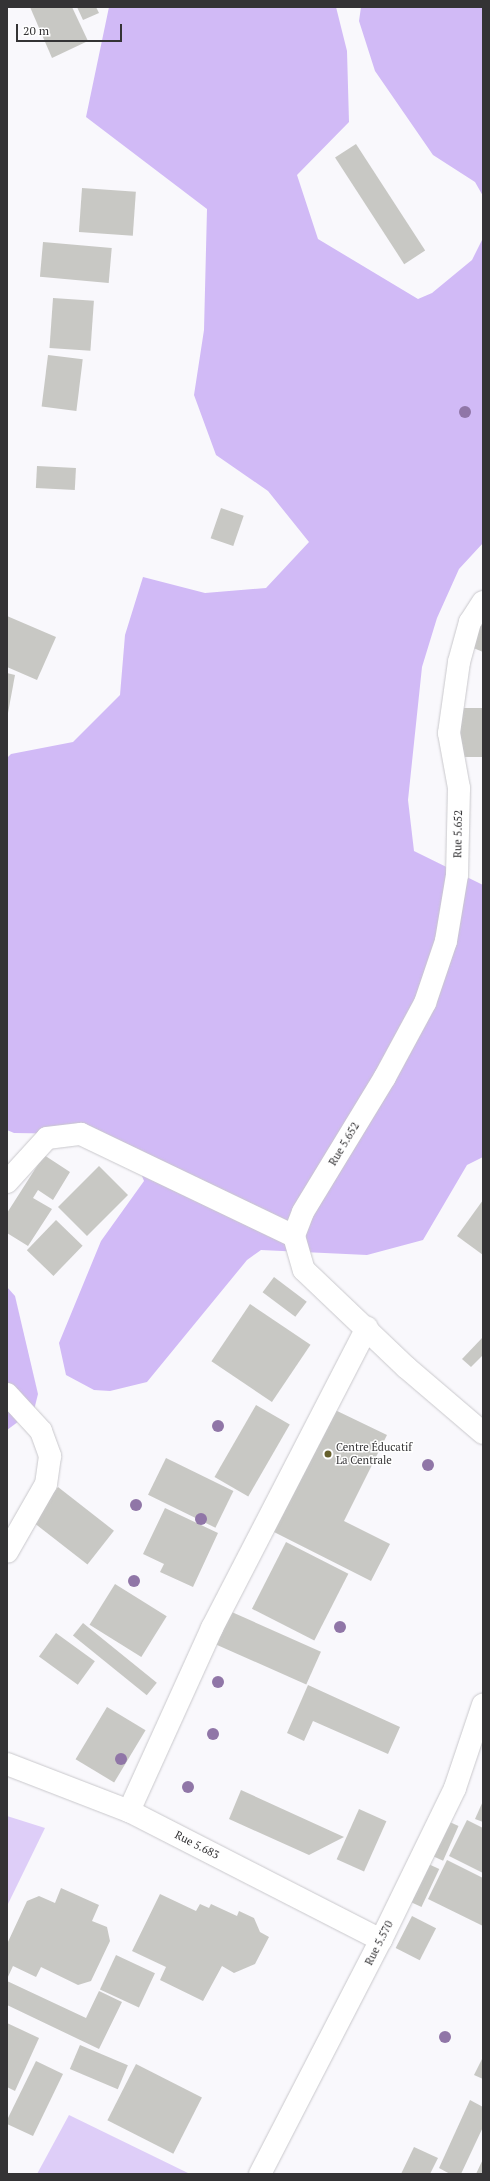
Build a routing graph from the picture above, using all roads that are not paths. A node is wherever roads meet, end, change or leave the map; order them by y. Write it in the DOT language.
graph roads {
  1 [pos="483,602"];
  2 [pos="7,1182"];
  3 [pos="294,1236"];
  4 [pos="367,1328"];
  5 [pos="7,1394"];
  6 [pos="483,1433"];
  7 [pos="7,1552"];
  8 [pos="483,1705"];
  9 [pos="7,1764"];
  10 [pos="130,1811"];
  11 [pos="380,1940"];
  12 [pos="260,2174"];
  1 -- 3 [label="street, Rue 5.652"];
  2 -- 3 [label="street"];
  3 -- 4 [label="street"];
  4 -- 6 [label="street"];
  4 -- 10 [label="street"];
  5 -- 7 [label="street"];
  8 -- 11 [label="street, Rue 5.570"];
  9 -- 10 [label="street, Rue 5.683"];
  10 -- 11 [label="street, Rue 5.683"];
  11 -- 12 [label="street, Rue 5.570"];
}
